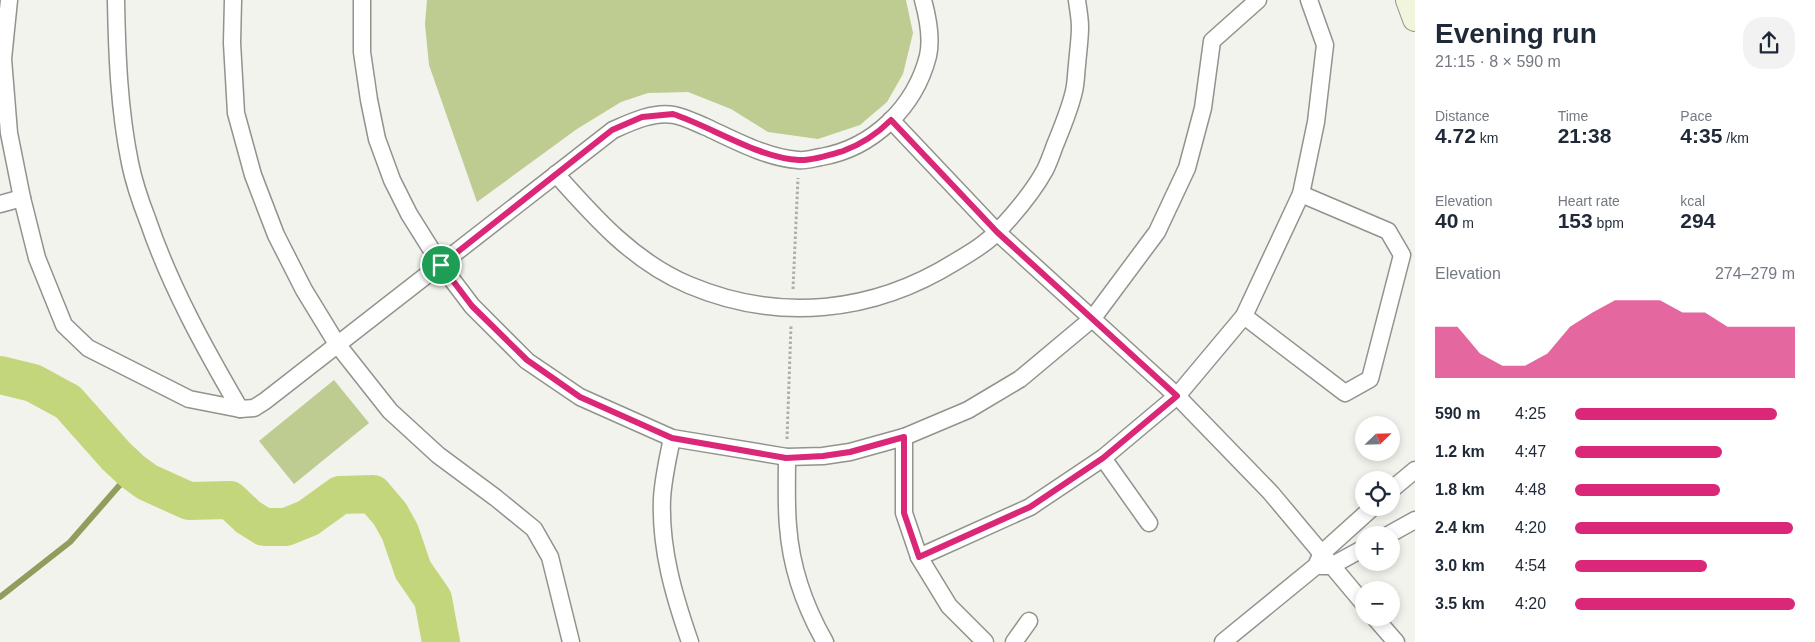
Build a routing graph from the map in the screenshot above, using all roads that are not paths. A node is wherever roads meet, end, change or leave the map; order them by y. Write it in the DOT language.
graph roads {
  1 [pos="9,0"];
  2 [pos="116,0"];
  3 [pos="233,0"];
  4 [pos="362,0"];
  5 [pos="923,0"];
  6 [pos="1077,0"];
  7 [pos="1258,0"];
  8 [pos="1309,0"];
  9 [pos="1408,0"];
  10 [pos="1415,19"];
  11 [pos="891,120"];
  12 [pos="556,174"];
  13 [pos="1301,194"];
  14 [pos="22,198"];
  15 [pos="0,204"];
  16 [pos="997,232"];
  17 [pos="441,265"];
  18 [pos="1244,316"];
  19 [pos="1093,318"];
  20 [pos="337,344"];
  21 [pos="1177,396"];
  22 [pos="240,409"];
  23 [pos="904,437"];
  24 [pos="672,438"];
  25 [pos="786,458"];
  26 [pos="1103,458"];
  27 [pos="1415,470"];
  28 [pos="1400,482"];
  29 [pos="1365,516"];
  30 [pos="1415,520"];
  31 [pos="1149,523"];
  32 [pos="1400,528"];
  33 [pos="1355,551"];
  34 [pos="919,557"];
  35 [pos="1323,561"];
  36 [pos="1355,595"];
  37 [pos="1029,621"];
  38 [pos="1382,626"];
  39 [pos="571,642"];
  40 [pos="690,642"];
  41 [pos="825,642"];
  42 [pos="985,642"];
  43 [pos="1014,642"];
  44 [pos="1224,642"];
  45 [pos="1396,642"];
  1 -- 14 [label="street"];
  2 -- 22 [label="street"];
  3 -- 20 [label="street"];
  4 -- 17 [label="street"];
  5 -- 11 [label="street"];
  6 -- 16 [label="street"];
  7 -- 19 [label="street"];
  8 -- 13 [label="street"];
  9 -- 10 [label="main road"];
  11 -- 12 [label="street"];
  11 -- 16 [label="street"];
  12 -- 16 [label="street"];
  12 -- 17 [label="street"];
  13 -- 18 [label="street"];
  13 -- 18 [label="street"];
  14 -- 15 [label="street"];
  14 -- 22 [label="street"];
  16 -- 19 [label="street"];
  17 -- 20 [label="street"];
  17 -- 24 [label="street"];
  18 -- 21 [label="street"];
  19 -- 21 [label="street"];
  19 -- 23 [label="street"];
  20 -- 22 [label="street"];
  20 -- 39 [label="street"];
  21 -- 26 [label="street"];
  21 -- 35 [label="street"];
  23 -- 25 [label="street"];
  23 -- 34 [label="street"];
  24 -- 25 [label="street"];
  24 -- 40 [label="street"];
  25 -- 41 [label="street"];
  26 -- 31 [label="street"];
  26 -- 34 [label="street"];
  27 -- 28 [label="street"];
  29 -- 35 [label="street"];
  30 -- 32 [label="street"];
  33 -- 35 [label="street"];
  34 -- 42 [label="street"];
  35 -- 36 [label="street"];
  35 -- 44 [label="street"];
  37 -- 43 [label="street"];
  38 -- 45 [label="street"];
}
